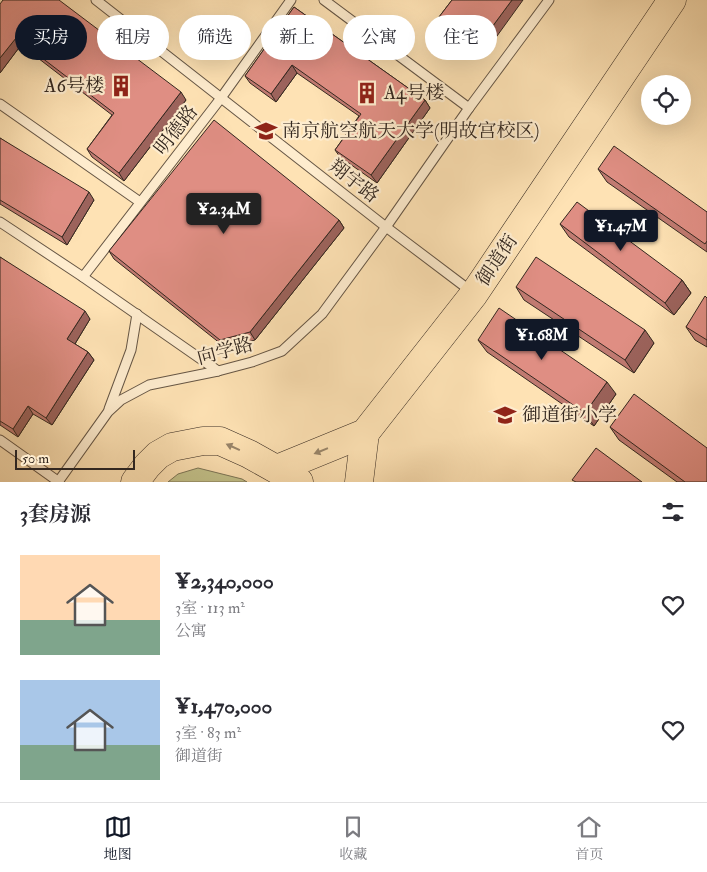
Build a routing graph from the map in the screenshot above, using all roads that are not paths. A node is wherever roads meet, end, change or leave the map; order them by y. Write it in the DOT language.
graph roads {
  1 [pos="96,0"];
  2 [pos="291,0"];
  3 [pos="324,0"];
  4 [pos="549,0"];
  5 [pos="672,0"];
  6 [pos="221,98"];
  7 [pos="0,104"];
  8 [pos="469,108"];
  9 [pos="140,202"];
  10 [pos="0,222"];
  11 [pos="386,227"];
  12 [pos="83,277"];
  13 [pos="474,294"];
  14 [pos="137,314"];
  15 [pos="218,371"];
  16 [pos="108,412"];
  17 [pos="365,433"];
  18 [pos="0,440"];
  19 [pos="288,475"];
  20 [pos="58,482"];
  21 [pos="135,482"];
  22 [pos="359,482"];
  1 -- 6 [label="lane, 翔宇路"];
  2 -- 6 [label="lane, 明德路"];
  3 -- 8 [label="lane"];
  4 -- 8 [label="lane, 向学路"];
  5 -- 13 [label="main road, 御道街"];
  6 -- 9 [label="lane, 明德路"];
  6 -- 11 [label="lane, 翔宇路"];
  7 -- 9 [label="lane"];
  8 -- 11 [label="lane, 向学路"];
  9 -- 12 [label="lane, 明德路"];
  10 -- 12 [label="lane"];
  11 -- 13 [label="lane, 翔宇路"];
  11 -- 15 [label="lane, 向学路"];
  12 -- 14 [label="lane"];
  13 -- 17 [label="main road, 御道街"];
  14 -- 15 [label="lane"];
  14 -- 16 [label="lane"];
  15 -- 16 [label="lane, 向学路"];
  16 -- 20 [label="lane, 向学路"];
  17 -- 19 [label="main road, 御道街, one-way"];
  17 -- 22 [label="main road"];
  18 -- 20 [label="lane"];
  19 -- 21 [label="main road, one-way"];
}
